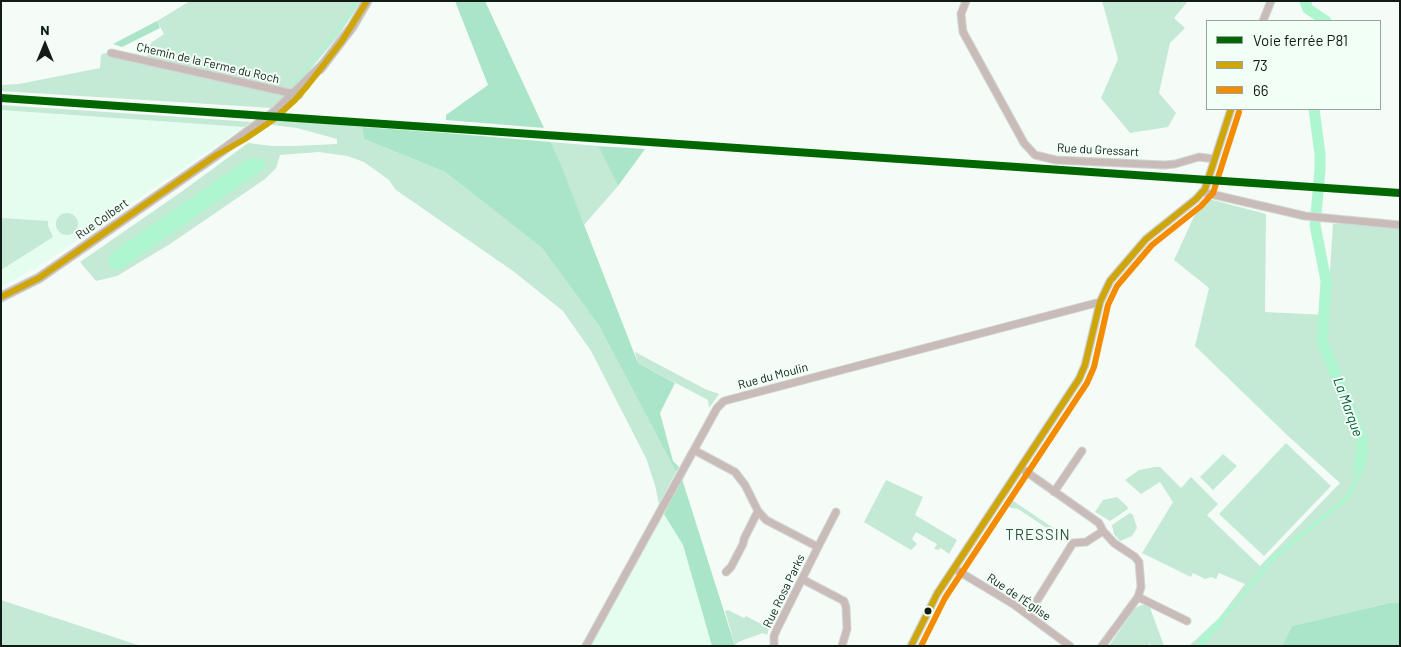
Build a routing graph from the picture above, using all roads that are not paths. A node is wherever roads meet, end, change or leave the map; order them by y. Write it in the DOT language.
graph roads {
  1 [pos="367,1"];
  2 [pos="966,1"];
  3 [pos="1271,1"];
  4 [pos="1264,20"];
  5 [pos="112,53"];
  6 [pos="297,94"];
  7 [pos="1231,110"];
  8 [pos="1214,159"];
  9 [pos="1202,192"];
  10 [pos="1400,225"];
  11 [pos="1,298"];
  12 [pos="1100,302"];
  13 [pos="694,450"];
  14 [pos="1082,450"];
  15 [pos="1021,468"];
  16 [pos="1054,492"];
  17 [pos="758,511"];
  18 [pos="836,512"];
  19 [pos="1103,532"];
  20 [pos="818,547"];
  21 [pos="726,572"];
  22 [pos="952,572"];
  23 [pos="802,578"];
  24 [pos="1138,597"];
  25 [pos="1028,614"];
  26 [pos="1187,621"];
  27 [pos="1067,645"];
  28 [pos="586,646"];
  29 [pos="774,646"];
  30 [pos="842,646"];
  31 [pos="910,646"];
  32 [pos="1102,646"];
  1 -- 6 [label="main road, Rue Colbert"];
  2 -- 8 [label="street, Rue du Gressart"];
  3 -- 4 [label="street"];
  5 -- 6 [label="street, Chemin de la Ferme du Roch"];
  6 -- 11 [label="main road, Rue Colbert"];
  7 -- 8 [label="street"];
  8 -- 9 [label="street"];
  9 -- 10 [label="street"];
  9 -- 12 [label="street"];
  12 -- 13 [label="street, Rue du Moulin"];
  12 -- 15 [label="street"];
  13 -- 17 [label="street, Rue Rosa Parks"];
  13 -- 28 [label="street, Rue du Moulin"];
  14 -- 16 [label="street"];
  15 -- 16 [label="street"];
  15 -- 22 [label="street"];
  16 -- 19 [label="street"];
  17 -- 20 [label="street, Rue Rosa Parks"];
  17 -- 21 [label="street"];
  18 -- 20 [label="street, Rue Rosa Parks"];
  19 -- 24 [label="street"];
  19 -- 25 [label="street"];
  20 -- 23 [label="street, Rue Rosa Parks"];
  22 -- 25 [label="street, Rue de l'Église"];
  22 -- 31 [label="street"];
  23 -- 29 [label="street, Rue Rosa Parks"];
  23 -- 30 [label="street"];
  24 -- 26 [label="street"];
  24 -- 32 [label="street"];
  25 -- 27 [label="street, Rue de l'Église"];
}
